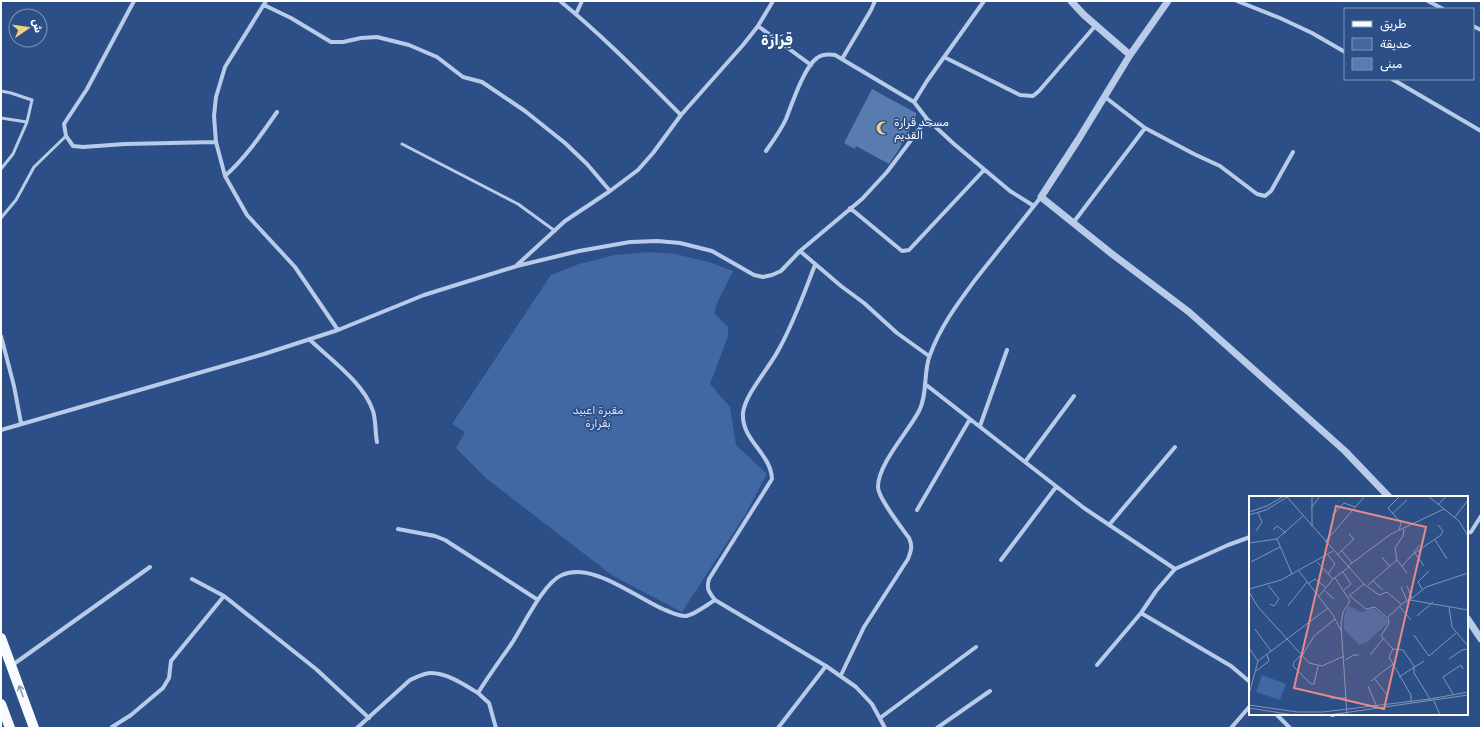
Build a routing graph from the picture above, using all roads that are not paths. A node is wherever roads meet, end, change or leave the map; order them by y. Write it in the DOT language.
graph roads {
  1 [pos="134,1"];
  2 [pos="560,1"];
  3 [pos="582,1"];
  4 [pos="774,1"];
  5 [pos="874,1"];
  6 [pos="984,1"];
  7 [pos="1071,1"];
  8 [pos="1168,1"];
  9 [pos="1237,1"];
  10 [pos="1428,1"];
  11 [pos="265,3"];
  12 [pos="1441,8"];
  13 [pos="576,14"];
  14 [pos="758,26"];
  15 [pos="1096,26"];
  16 [pos="1344,51"];
  17 [pos="1130,55"];
  18 [pos="944,57"];
  19 [pos="842,59"];
  20 [pos="811,65"];
  21 [pos="1394,80"];
  22 [pos="1,91"];
  23 [pos="1105,97"];
  24 [pos="914,102"];
  25 [pos="277,112"];
  26 [pos="680,115"];
  27 [pos="1,118"];
  28 [pos="927,119"];
  29 [pos="27,122"];
  30 [pos="1145,128"];
  31 [pos="1481,131"];
  32 [pos="66,136"];
  33 [pos="216,142"];
  34 [pos="402,144"];
  35 [pos="766,151"];
  36 [pos="1292,152"];
  37 [pos="1,169"];
  38 [pos="984,170"];
  39 [pos="225,176"];
  40 [pos="610,191"];
  41 [pos="1041,197"];
  42 [pos="1034,206"];
  43 [pos="850,208"];
  44 [pos="1,218"];
  45 [pos="1073,223"];
  46 [pos="555,231"];
  47 [pos="800,251"];
  48 [pos="816,265"];
  49 [pos="517,266"];
  50 [pos="338,330"];
  51 [pos="1,336"];
  52 [pos="309,339"];
  53 [pos="1007,350"];
  54 [pos="929,356"];
  55 [pos="925,384"];
  56 [pos="1074,396"];
  57 [pos="970,419"];
  58 [pos="21,423"];
  59 [pos="980,426"];
  60 [pos="1,430"];
  61 [pos="377,442"];
  62 [pos="1175,447"];
  63 [pos="1025,462"];
  64 [pos="1056,487"];
  65 [pos="1388,496"];
  66 [pos="917,510"];
  67 [pos="1481,516"];
  68 [pos="1109,525"];
  69 [pos="398,528"];
  70 [pos="1468,533"];
  71 [pos="1249,537"];
  72 [pos="1001,560"];
  73 [pos="150,567"];
  74 [pos="1175,569"];
  75 [pos="192,579"];
  76 [pos="224,596"];
  77 [pos="538,600"];
  78 [pos="715,600"];
  79 [pos="1141,613"];
  80 [pos="1468,620"];
  81 [pos="1,638"];
  82 [pos="1481,639"];
  83 [pos="976,647"];
  84 [pos="1097,665"];
  85 [pos="11,666"];
  86 [pos="826,666"];
  87 [pos="841,675"];
  88 [pos="1249,681"];
  89 [pos="990,690"];
  90 [pos="478,693"];
  91 [pos="1,704"];
  92 [pos="1249,707"];
  93 [pos="1277,715"];
  94 [pos="369,718"];
  95 [pos="880,718"];
  96 [pos="112,727"];
  97 [pos="10,728"];
  98 [pos="34,728"];
  99 [pos="357,728"];
  100 [pos="496,728"];
  101 [pos="778,728"];
  102 [pos="885,728"];
  103 [pos="937,728"];
  104 [pos="1230,728"];
  105 [pos="1290,728"];
  1 -- 32 [label="street"];
  2 -- 13 [label="street"];
  3 -- 13 [label="street"];
  4 -- 14 [label="street"];
  5 -- 19 [label="street"];
  6 -- 18 [label="street"];
  7 -- 15 [label="street"];
  8 -- 17 [label="street"];
  9 -- 16 [label="street"];
  10 -- 12 [label="street"];
  11 -- 33 [label="street"];
  11 -- 40 [label="street"];
  13 -- 26 [label="street"];
  14 -- 20 [label="street"];
  14 -- 26 [label="street"];
  15 -- 17 [label="street"];
  15 -- 18 [label="street"];
  17 -- 23 [label="street"];
  18 -- 24 [label="street"];
  19 -- 20 [label="street"];
  19 -- 24 [label="street"];
  20 -- 35 [label="street"];
  21 -- 31 [label="street"];
  22 -- 29 [label="lane"];
  23 -- 30 [label="street"];
  23 -- 41 [label="street"];
  24 -- 28 [label="street"];
  25 -- 39 [label="street"];
  26 -- 40 [label="street"];
  27 -- 29 [label="lane"];
  28 -- 38 [label="street"];
  28 -- 43 [label="street"];
  29 -- 37 [label="lane"];
  30 -- 36 [label="street"];
  30 -- 45 [label="street"];
  32 -- 33 [label="street"];
  32 -- 44 [label="lane"];
  33 -- 39 [label="street"];
  34 -- 46 [label="lane"];
  38 -- 42 [label="street"];
  38 -- 43 [label="street"];
  39 -- 50 [label="street"];
  40 -- 46 [label="street"];
  41 -- 42 [label="street"];
  41 -- 45 [label="street"];
  42 -- 54 [label="street"];
  43 -- 47 [label="street"];
  45 -- 65 [label="street"];
  46 -- 49 [label="street"];
  47 -- 48 [label="street"];
  47 -- 49 [label="street"];
  48 -- 54 [label="street"];
  48 -- 78 [label="street"];
  49 -- 50 [label="street"];
  50 -- 52 [label="street"];
  51 -- 58 [label="street"];
  52 -- 58 [label="street"];
  52 -- 61 [label="street"];
  53 -- 59 [label="street"];
  54 -- 55 [label="street"];
  55 -- 57 [label="street"];
  55 -- 87 [label="street"];
  56 -- 63 [label="street"];
  57 -- 59 [label="street"];
  57 -- 66 [label="street"];
  58 -- 60 [label="street"];
  59 -- 63 [label="street"];
  62 -- 68 [label="street"];
  63 -- 64 [label="street"];
  64 -- 68 [label="street"];
  64 -- 72 [label="street"];
  67 -- 70 [label="street"];
  68 -- 74 [label="street"];
  69 -- 77 [label="street"];
  71 -- 74 [label="street"];
  73 -- 85 [label="street"];
  74 -- 79 [label="street"];
  75 -- 76 [label="street"];
  76 -- 94 [label="street"];
  76 -- 96 [label="street"];
  77 -- 78 [label="street"];
  77 -- 90 [label="street"];
  78 -- 86 [label="street"];
  79 -- 84 [label="street"];
  79 -- 88 [label="street"];
  80 -- 82 [label="street"];
  81 -- 85 [label="main road"];
  83 -- 95 [label="street"];
  98 -- 85 [label="main road, one-way"];
  86 -- 87 [label="street"];
  86 -- 101 [label="street"];
  87 -- 95 [label="street"];
  89 -- 103 [label="street"];
  90 -- 94 [label="street"];
  90 -- 100 [label="street"];
  91 -- 97 [label="main road"];
  92 -- 104 [label="street"];
  93 -- 105 [label="street"];
  94 -- 99 [label="street"];
  95 -- 102 [label="street"];
}
